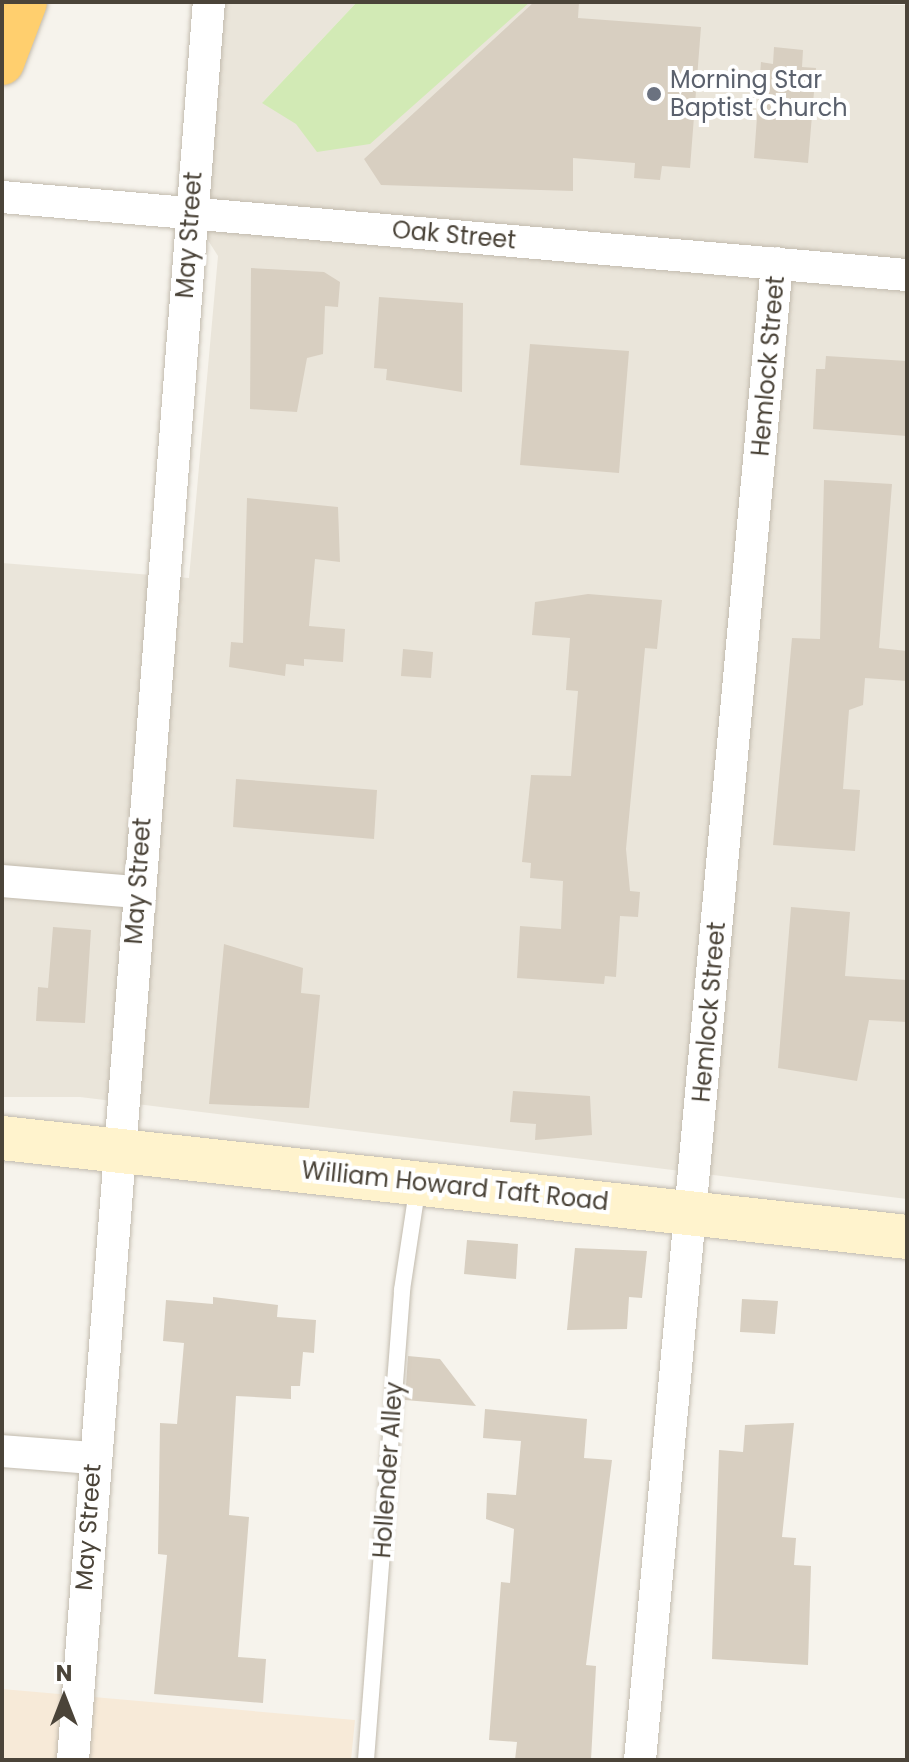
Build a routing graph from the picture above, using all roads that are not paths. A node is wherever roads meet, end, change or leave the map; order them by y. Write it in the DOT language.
graph roads {
  1 [pos="25,2"];
  2 [pos="209,2"];
  3 [pos="2,63"];
  4 [pos="18,199"];
  5 [pos="190,212"];
  6 [pos="777,263"];
  7 [pos="907,275"];
  8 [pos="2,881"];
  9 [pos="137,892"];
  10 [pos="2,1138"];
  11 [pos="119,1149"];
  12 [pos="419,1181"];
  13 [pos="690,1213"];
  14 [pos="907,1237"];
  15 [pos="2,1451"];
  16 [pos="93,1458"];
  17 [pos="73,1760"];
  18 [pos="366,1760"];
  19 [pos="640,1760"];
  1 -- 3 [label="highway"];
  2 -- 5 [label="street, May Street"];
  4 -- 5 [label="street, Oak Street"];
  5 -- 6 [label="street, Oak Street"];
  5 -- 9 [label="street, May Street"];
  6 -- 7 [label="street, Oak Street"];
  6 -- 13 [label="street, Hemlock Street"];
  8 -- 9 [label="street"];
  9 -- 11 [label="street, May Street"];
  10 -- 11 [label="street, William Howard Taft Road"];
  11 -- 12 [label="street, William Howard Taft Road"];
  11 -- 16 [label="street, May Street"];
  12 -- 13 [label="street, William Howard Taft Road"];
  12 -- 18 [label="lane, Hollender Alley"];
  13 -- 14 [label="street, William Howard Taft Road"];
  13 -- 19 [label="street, Hemlock Street"];
  15 -- 16 [label="street"];
  16 -- 17 [label="street, May Street"];
}
